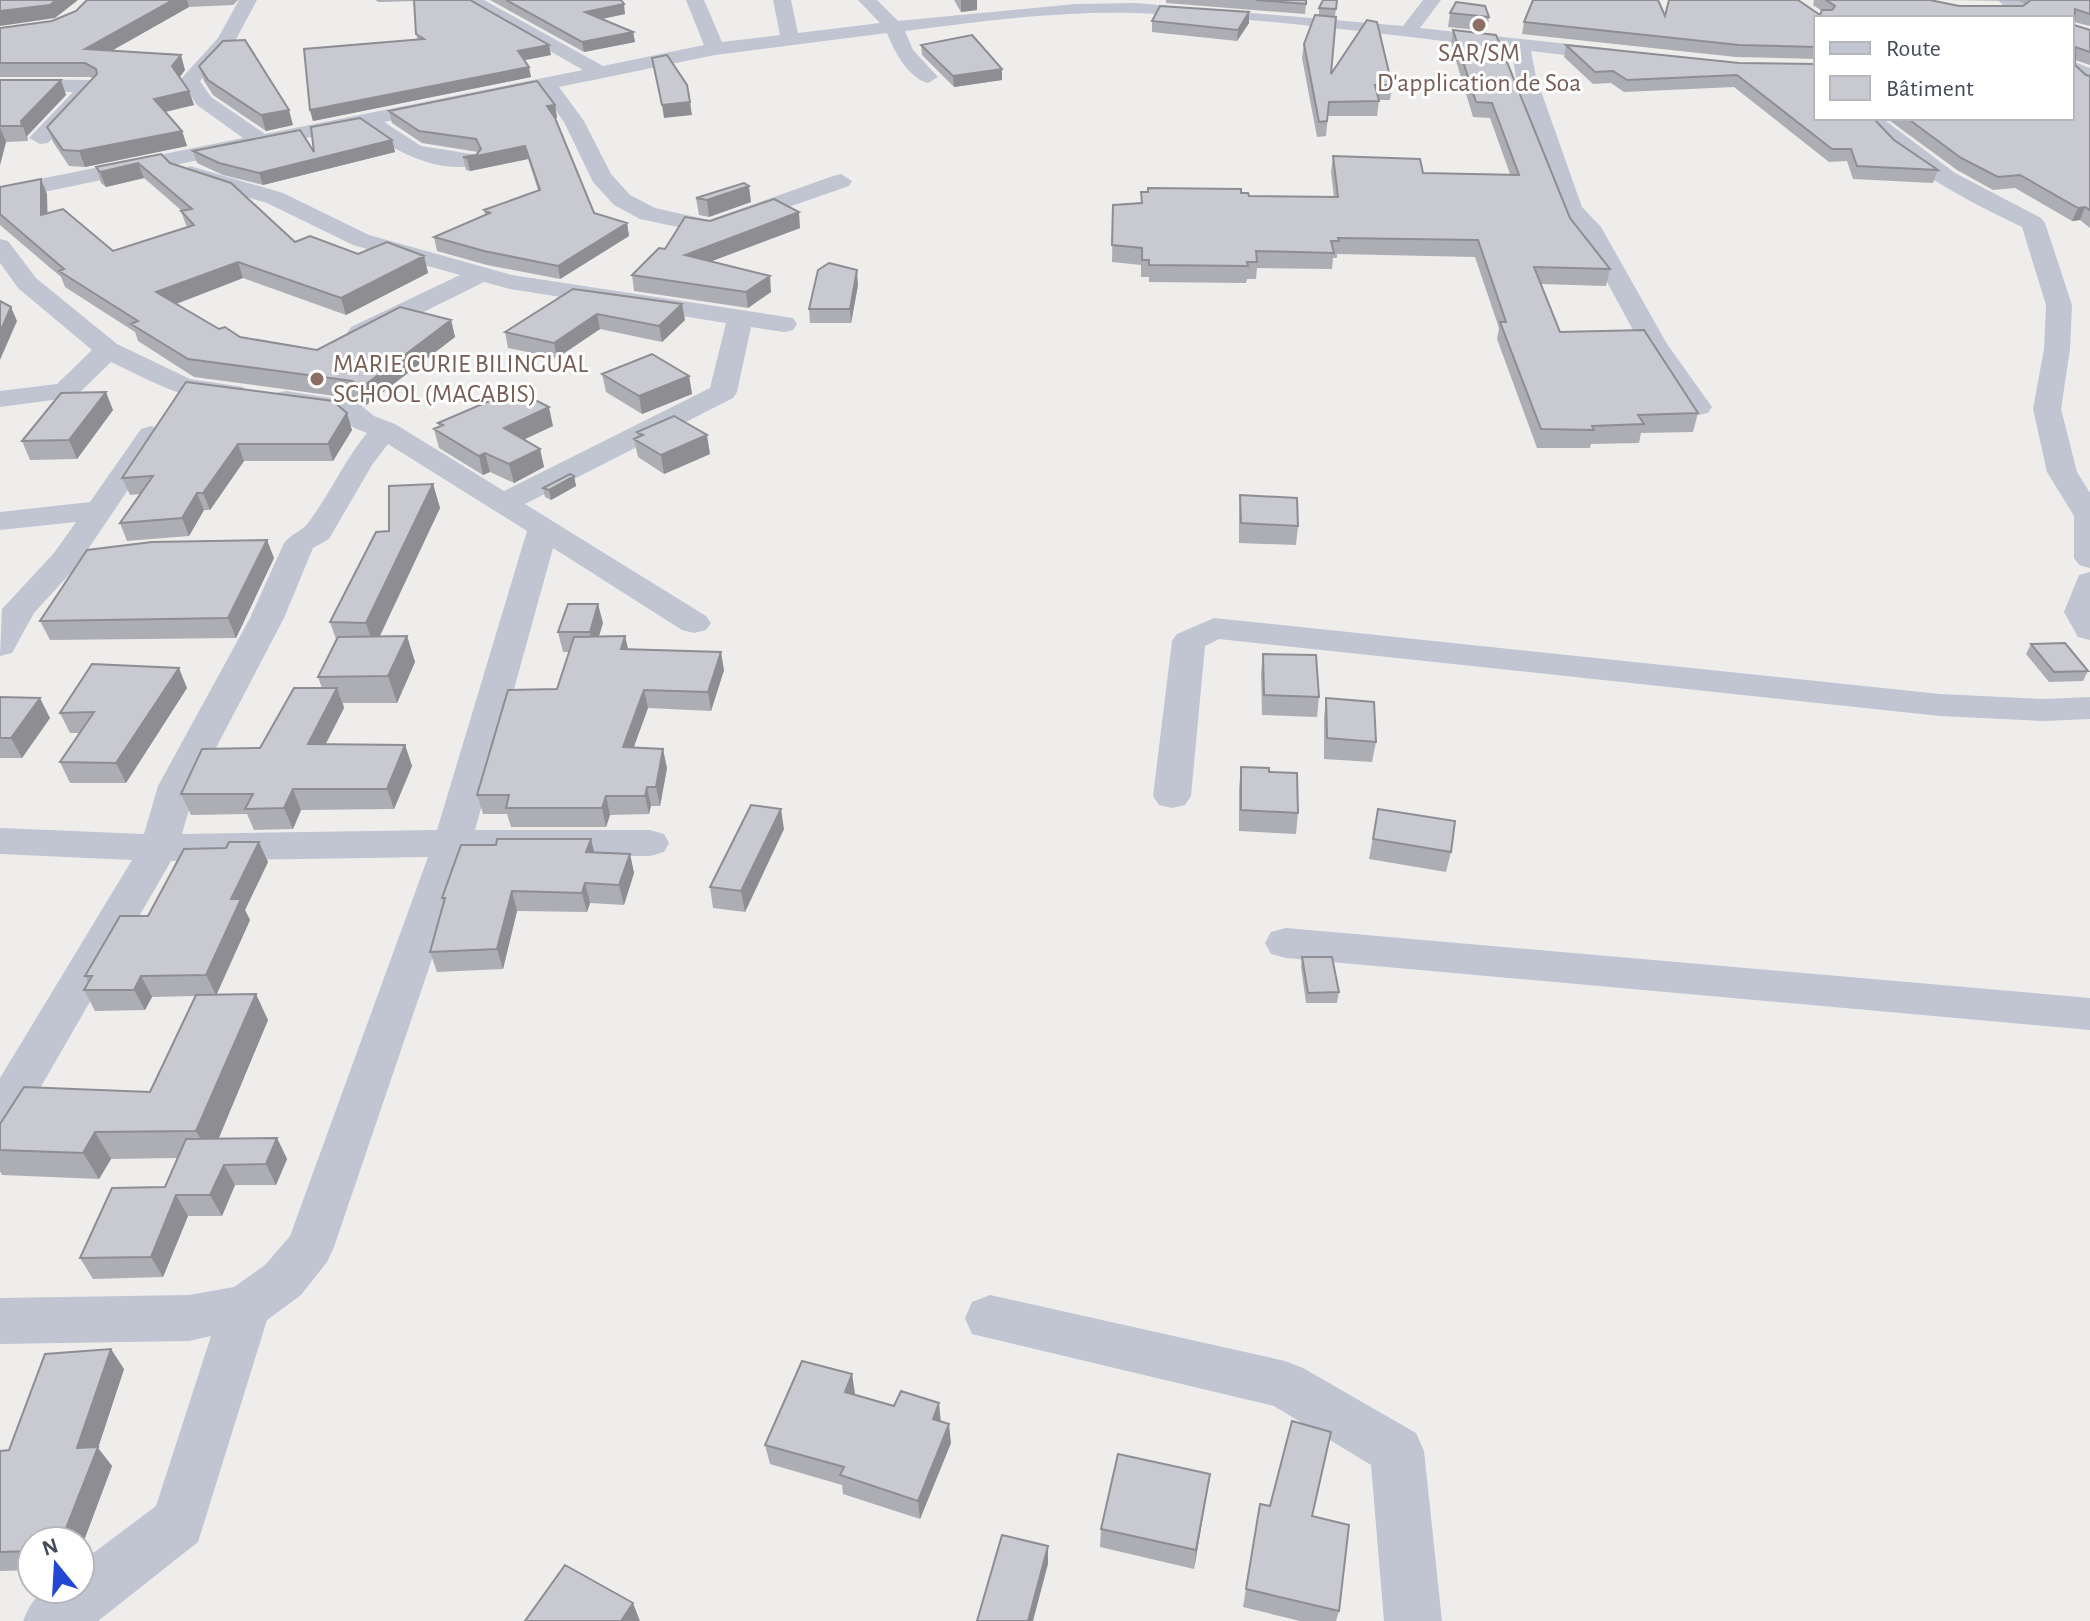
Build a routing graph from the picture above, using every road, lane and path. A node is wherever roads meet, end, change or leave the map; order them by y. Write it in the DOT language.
graph roads {
  1 [pos="248,0"];
  2 [pos="695,0"];
  3 [pos="782,0"];
  4 [pos="867,0"];
  5 [pos="1309,0"];
  6 [pos="1432,0"];
  7 [pos="477,2"];
  8 [pos="1158,5"];
  9 [pos="2007,6"];
  10 [pos="1249,8"];
  11 [pos="2037,16"];
  12 [pos="1312,21"];
  13 [pos="894,27"];
  14 [pos="1408,31"];
  15 [pos="790,38"];
  16 [pos="1520,45"];
  17 [pos="715,49"];
  18 [pos="1630,56"];
  19 [pos="2074,68"];
  20 [pos="600,72"];
  21 [pos="928,77"];
  22 [pos="2090,81"];
  23 [pos="545,82"];
  24 [pos="0,85"];
  25 [pos="367,118"];
  26 [pos="1872,120"];
  27 [pos="40,138"];
  28 [pos="260,140"];
  29 [pos="173,158"];
  30 [pos="470,160"];
  31 [pos="841,181"];
  32 [pos="4,218"];
  33 [pos="480,274"];
  34 [pos="740,316"];
  35 [pos="784,324"];
  36 [pos="347,340"];
  37 [pos="108,350"];
  38 [pos="183,386"];
  39 [pos="0,399"];
  40 [pos="1698,407"];
  41 [pos="385,430"];
  42 [pos="505,502"];
  43 [pos="101,510"];
  44 [pos="0,521"];
  45 [pos="543,528"];
  46 [pos="105,554"];
  47 [pos="2090,558"];
  48 [pos="65,560"];
  49 [pos="2090,582"];
  50 [pos="694,623"];
  51 [pos="2090,630"];
  52 [pos="0,646"];
  53 [pos="2090,708"];
  54 [pos="1172,796"];
  55 [pos="0,841"];
  56 [pos="452,843"];
  57 [pos="650,843"];
  58 [pos="159,848"];
  59 [pos="1286,943"];
  60 [pos="2090,1014"];
  61 [pos="0,1117"];
  62 [pos="246,1307"];
  63 [pos="990,1318"];
  64 [pos="0,1321"];
  65 [pos="52,1621"];
  66 [pos="1413,1621"];
  1 -- 28 [label="street"];
  2 -- 17 [label="street"];
  3 -- 15 [label="street"];
  4 -- 13 [label="street"];
  5 -- 12 [label="street"];
  6 -- 14 [label="street"];
  7 -- 20 [label="street"];
  8 -- 10 [label="street"];
  8 -- 13 [label="street"];
  9 -- 11 [label="street"];
  10 -- 12 [label="street"];
  12 -- 14 [label="street"];
  13 -- 15 [label="street"];
  13 -- 21 [label="street"];
  14 -- 16 [label="street"];
  15 -- 17 [label="street"];
  16 -- 18 [label="street"];
  16 -- 40 [label="street"];
  17 -- 20 [label="street"];
  19 -- 22 [label="street"];
  20 -- 23 [label="street"];
  23 -- 25 [label="street"];
  23 -- 31 [label="street"];
  24 -- 27 [label="street"];
  25 -- 28 [label="street"];
  25 -- 30 [label="street"];
  26 -- 47 [label="street"];
  28 -- 29 [label="street"];
  29 -- 32 [label="street"];
  29 -- 33 [label="street"];
  32 -- 37 [label="street"];
  33 -- 34 [label="street"];
  33 -- 36 [label="street"];
  34 -- 35 [label="street"];
  34 -- 42 [label="street"];
  37 -- 38 [label="street"];
  37 -- 39 [label="street"];
  38 -- 41 [label="street"];
  38 -- 43 [label="street"];
  41 -- 42 [label="street"];
  41 -- 58 [label="street"];
  42 -- 45 [label="street"];
  43 -- 44 [label="street"];
  43 -- 48 [label="street"];
  45 -- 50 [label="street"];
  45 -- 56 [label="street"];
  46 -- 48 [label="street"];
  48 -- 52 [label="street"];
  49 -- 51 [label="street"];
  53 -- 54 [label="street"];
  55 -- 58 [label="street"];
  56 -- 57 [label="street"];
  56 -- 58 [label="street"];
  56 -- 62 [label="street"];
  58 -- 61 [label="street"];
  59 -- 60 [label="street"];
  62 -- 64 [label="street"];
  62 -- 65 [label="street"];
  63 -- 66 [label="street"];
}
